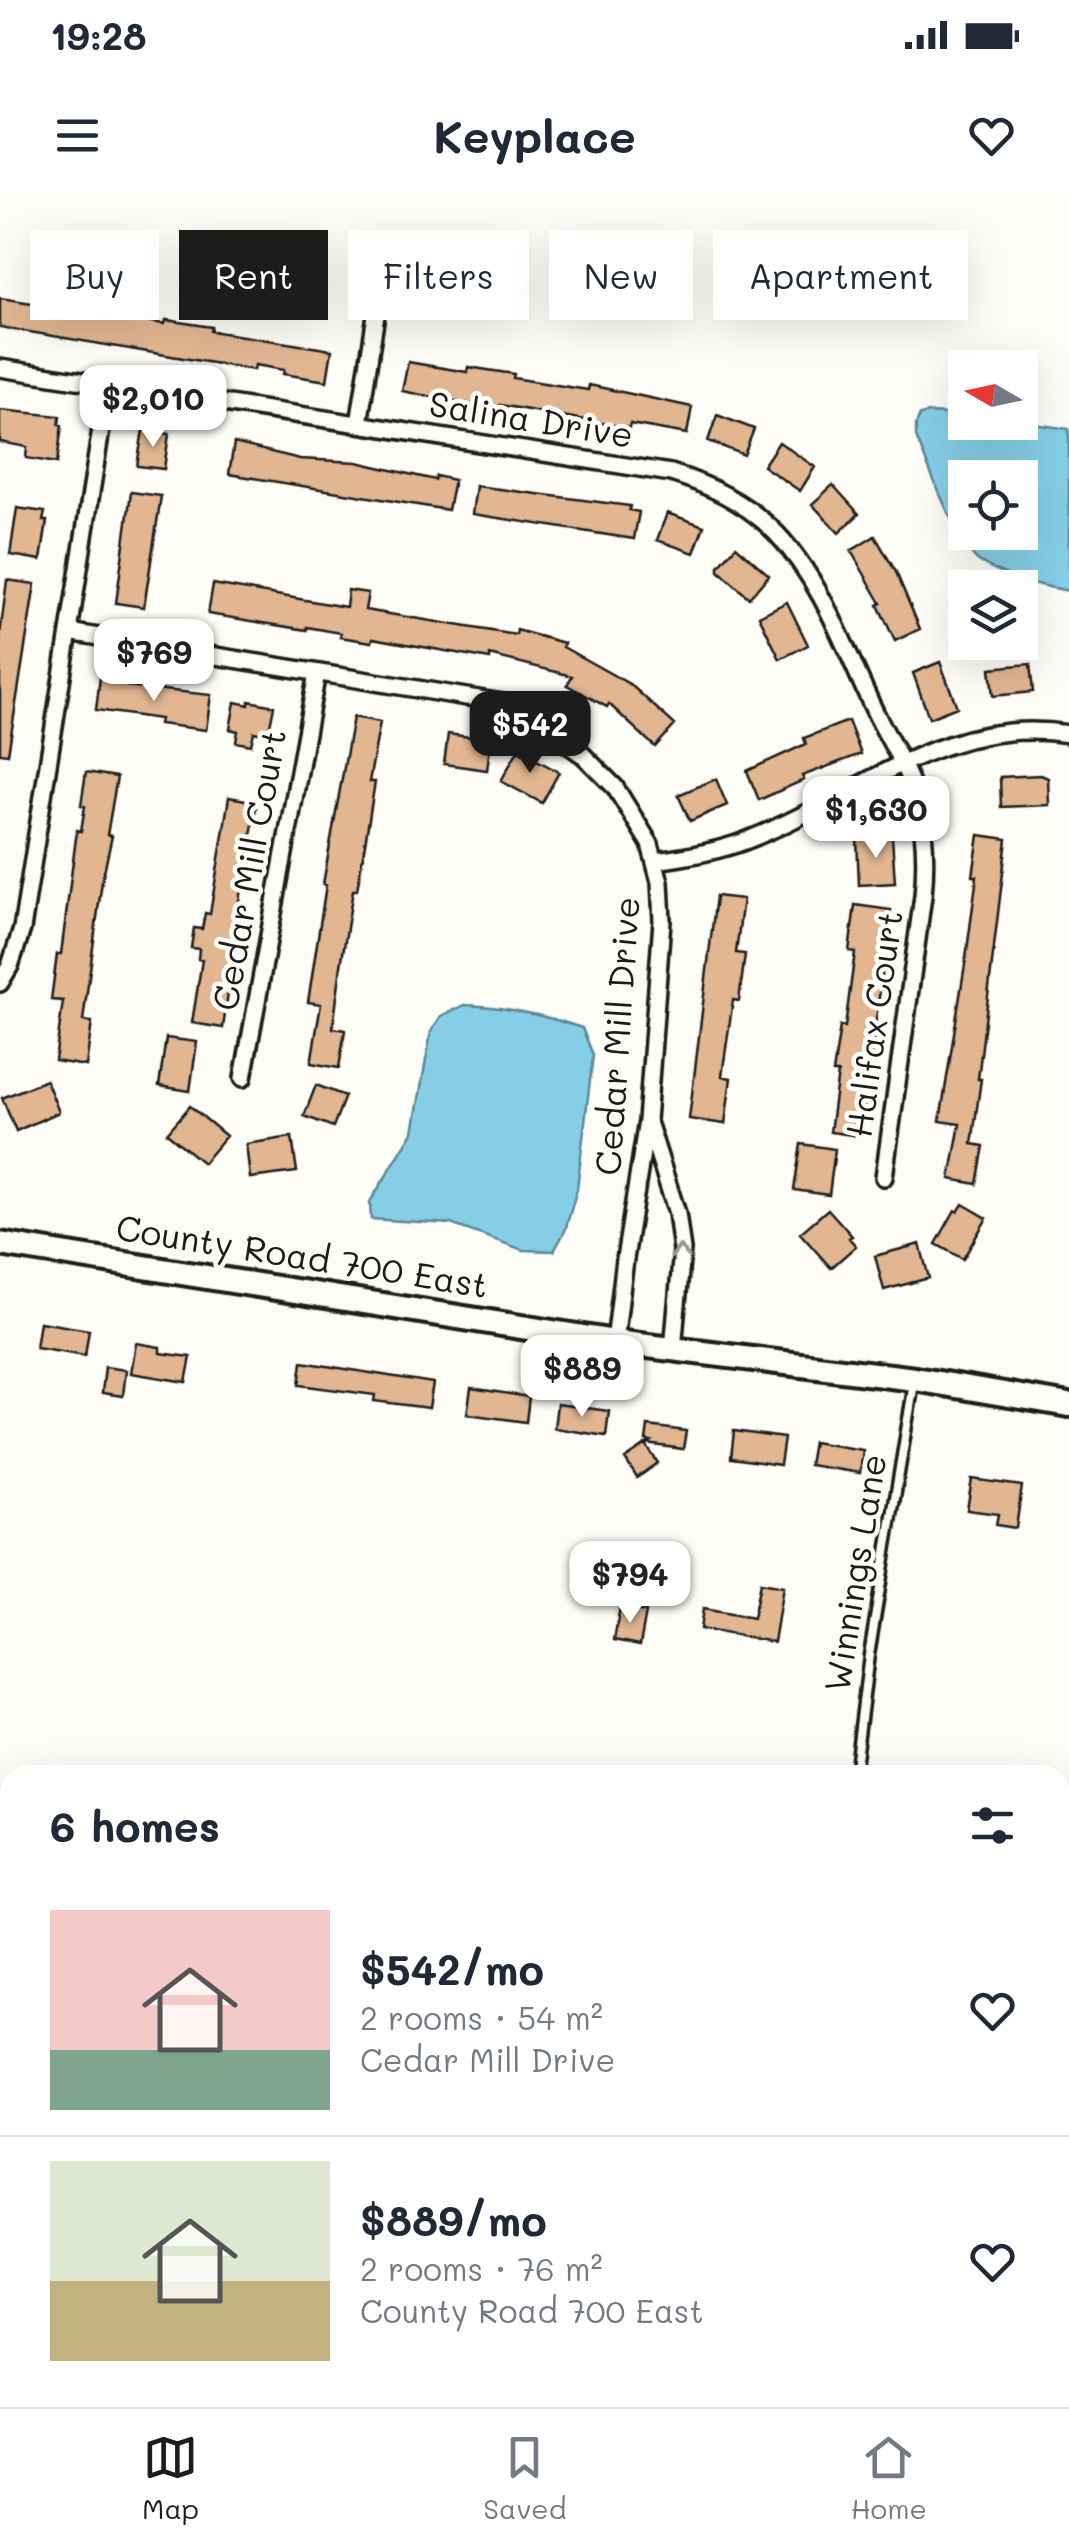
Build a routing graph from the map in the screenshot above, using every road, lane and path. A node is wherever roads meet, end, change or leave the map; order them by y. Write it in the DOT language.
graph roads {
  1 [pos="375,320"];
  2 [pos="0,368"];
  3 [pos="108,385"];
  4 [pos="359,424"];
  5 [pos="69,632"];
  6 [pos="317,672"];
  7 [pos="1069,734"];
  8 [pos="902,763"];
  9 [pos="656,862"];
  10 [pos="0,983"];
  11 [pos="243,1078"];
  12 [pos="648,1121"];
  13 [pos="884,1177"];
  14 [pos="0,1244"];
  15 [pos="615,1342"];
  16 [pos="672,1349"];
  17 [pos="914,1379"];
  18 [pos="1069,1405"];
  19 [pos="855,1765"];
  1 -- 4 [label="street"];
  2 -- 3 [label="street, Salina Drive"];
  3 -- 4 [label="street, Salina Drive"];
  3 -- 5 [label="street"];
  4 -- 8 [label="street, Salina Drive"];
  5 -- 6 [label="street, Cedar Mill Drive"];
  5 -- 10 [label="street"];
  6 -- 9 [label="street, Cedar Mill Drive"];
  6 -- 11 [label="street, Cedar Mill Court"];
  7 -- 8 [label="street"];
  8 -- 9 [label="street"];
  8 -- 13 [label="street, Halifax Court"];
  9 -- 12 [label="street, Cedar Mill Drive"];
  12 -- 15 [label="street, Cedar Mill Drive"];
  16 -- 12 [label="street, one-way"];
  14 -- 15 [label="main road, County Road 700 East"];
  15 -- 16 [label="main road, County Road 700 East"];
  16 -- 17 [label="main road, County Road 700 East"];
  17 -- 18 [label="main road, County Road 700 East"];
  17 -- 19 [label="lane, Winnings Lane"];
}
